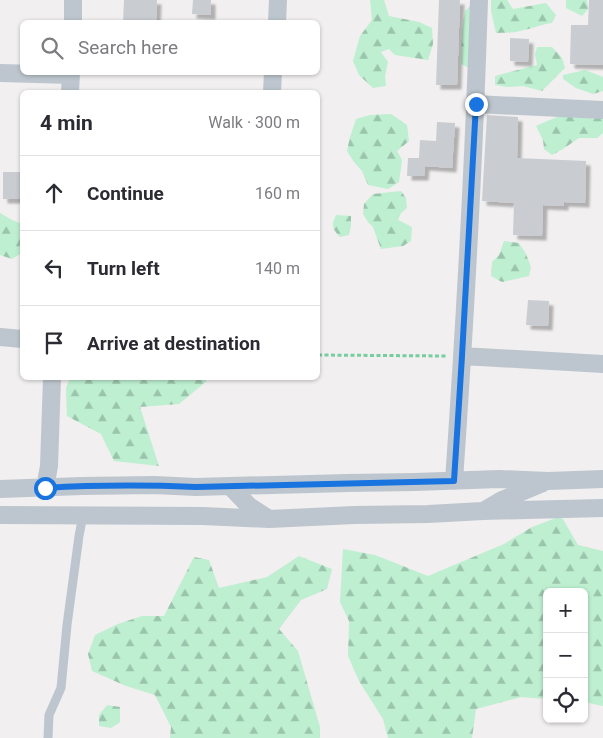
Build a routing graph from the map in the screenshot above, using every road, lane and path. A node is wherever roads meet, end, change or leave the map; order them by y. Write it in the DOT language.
graph roads {
  1 [pos="73,0"];
  2 [pos="278,0"];
  3 [pos="479,0"];
  4 [pos="73,20"];
  5 [pos="277,20"];
  6 [pos="0,73"];
  7 [pos="20,75"];
  8 [pos="20,75"];
  9 [pos="273,75"];
  10 [pos="71,80"];
  11 [pos="272,90"];
  12 [pos="476,104"];
  13 [pos="603,110"];
  14 [pos="0,338"];
  15 [pos="20,339"];
  16 [pos="320,355"];
  17 [pos="462,356"];
  18 [pos="603,364"];
  19 [pos="52,380"];
  20 [pos="603,480"];
  21 [pos="454,481"];
  22 [pos="548,481"];
  23 [pos="230,486"];
  24 [pos="45,488"];
  25 [pos="0,489"];
  26 [pos="603,508"];
  27 [pos="482,511"];
  28 [pos="0,515"];
  29 [pos="83,515"];
  30 [pos="269,519"];
  31 [pos="48,738"];
  1 -- 4 [label="street"];
  2 -- 5 [label="street"];
  3 -- 12 [label="street"];
  6 -- 8 [label="street"];
  7 -- 10 [label="street"];
  9 -- 11 [label="street"];
  12 -- 13 [label="street"];
  12 -- 17 [label="street"];
  14 -- 15 [label="street"];
  16 -- 17 [label="path"];
  17 -- 18 [label="street"];
  17 -- 21 [label="street"];
  19 -- 24 [label="street"];
  20 -- 22 [label="street"];
  21 -- 22 [label="street"];
  21 -- 23 [label="street"];
  22 -- 27 [label="street"];
  23 -- 24 [label="street"];
  23 -- 30 [label="street"];
  24 -- 25 [label="street"];
  26 -- 27 [label="street"];
  27 -- 30 [label="street"];
  28 -- 29 [label="street"];
  29 -- 30 [label="street"];
  29 -- 31 [label="lane"];
}
